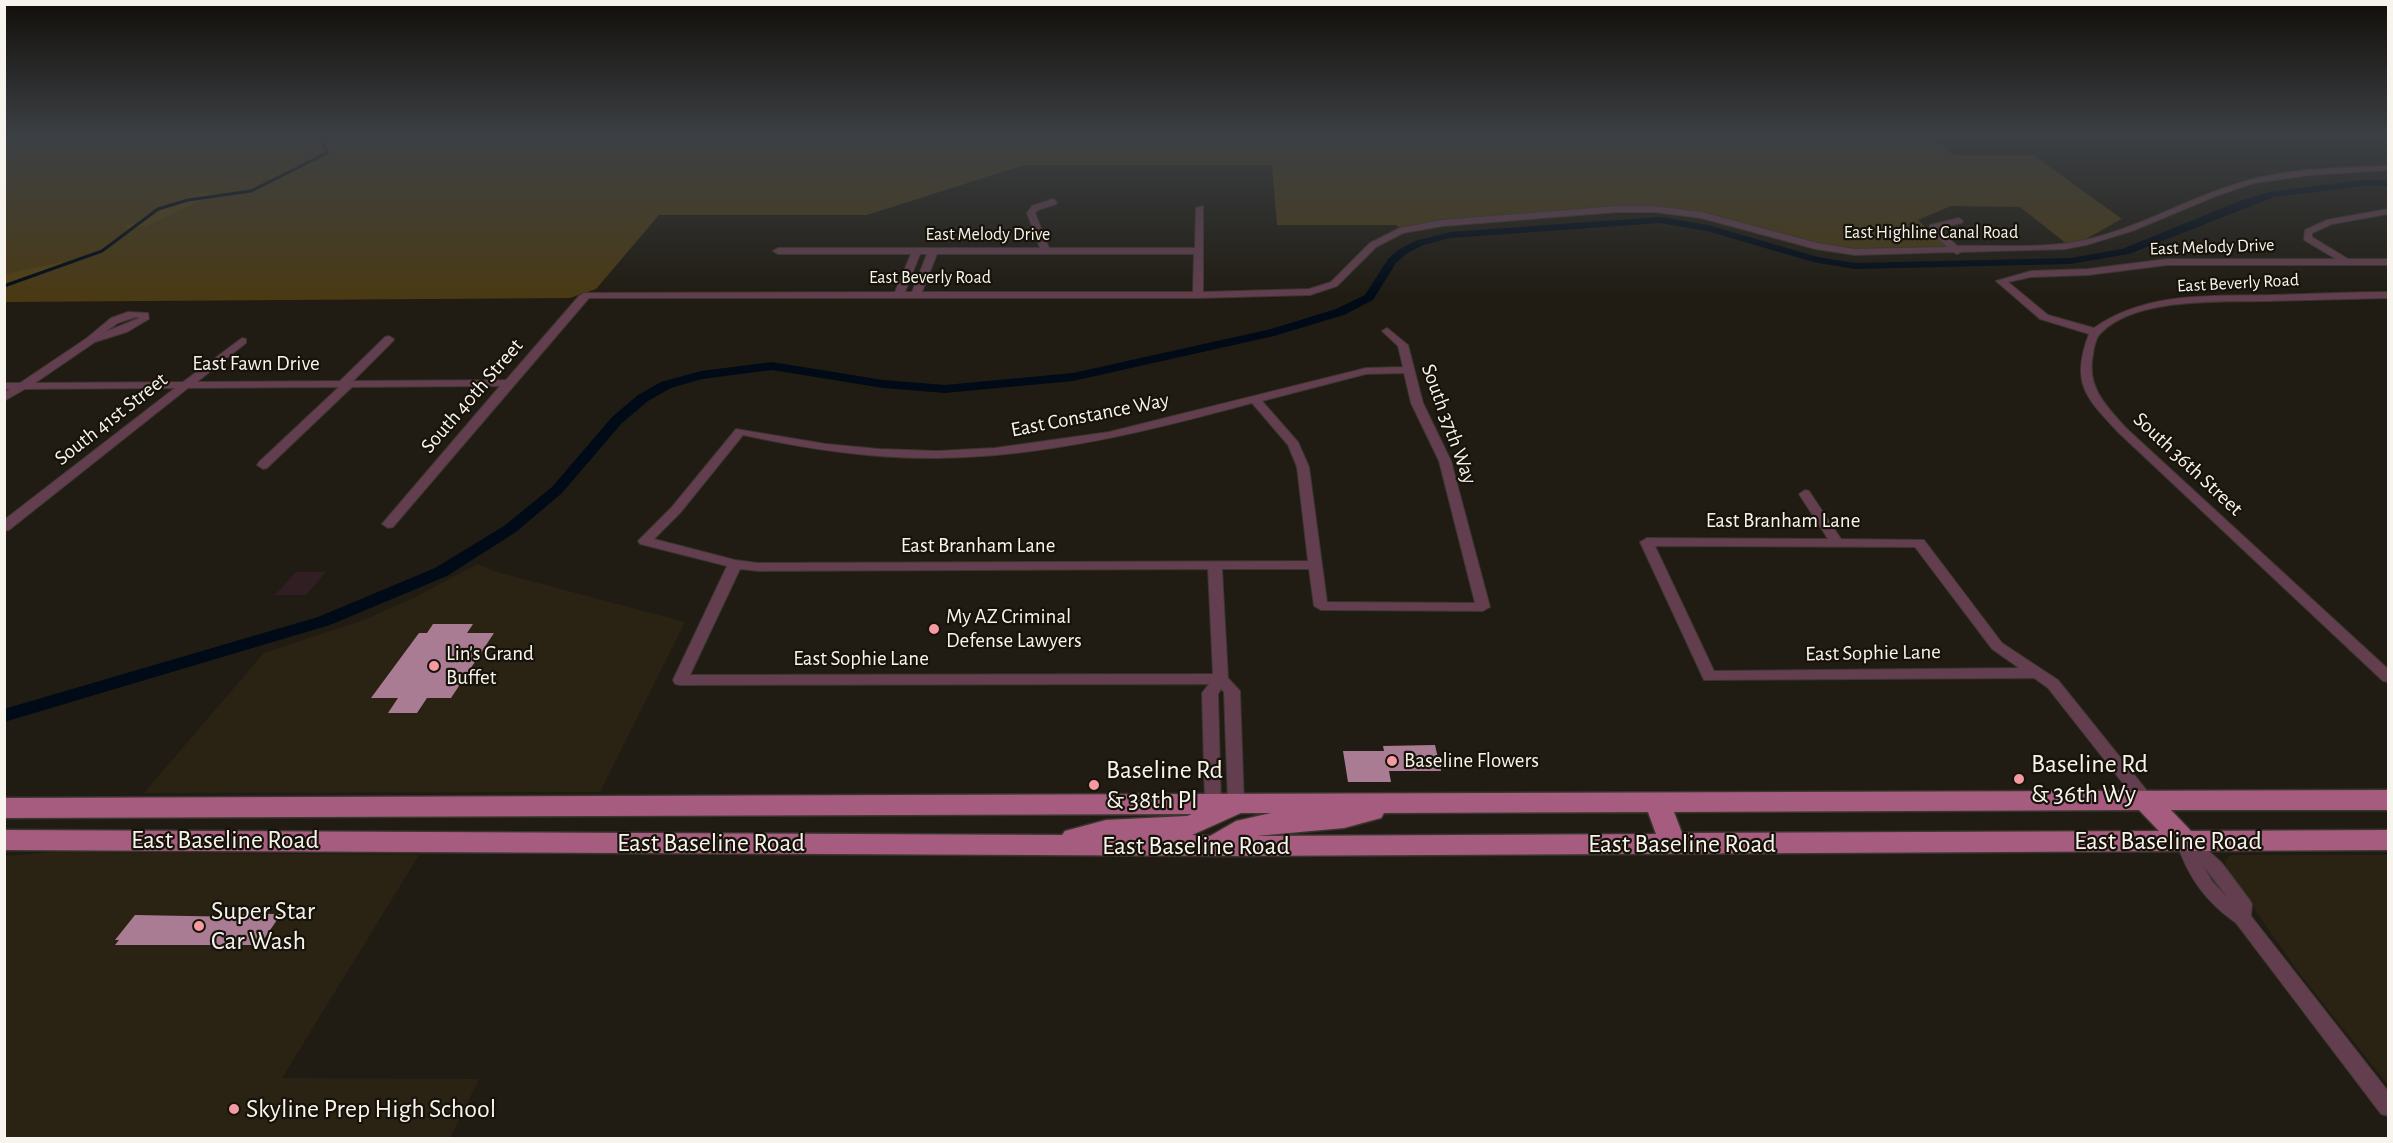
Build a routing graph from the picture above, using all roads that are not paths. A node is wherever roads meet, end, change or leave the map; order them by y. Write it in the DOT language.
graph roads {
  1 [pos="2224,190"];
  2 [pos="1053,202"];
  3 [pos="1200,208"];
  4 [pos="2388,212"];
  5 [pos="1959,221"];
  6 [pos="778,251"];
  7 [pos="917,251"];
  8 [pos="933,251"];
  9 [pos="1045,251"];
  10 [pos="1198,251"];
  11 [pos="1957,251"];
  12 [pos="2346,261"];
  13 [pos="2388,262"];
  14 [pos="899,294"];
  15 [pos="587,295"];
  16 [pos="916,295"];
  17 [pos="1198,295"];
  18 [pos="1273,295"];
  19 [pos="2388,295"];
  20 [pos="1387,331"];
  21 [pos="2095,332"];
  22 [pos="389,339"];
  23 [pos="91,340"];
  24 [pos="242,341"];
  25 [pos="1408,370"];
  26 [pos="508,383"];
  27 [pos="188,384"];
  28 [pos="346,384"];
  29 [pos="4,386"];
  30 [pos="23,386"];
  31 [pos="4,398"];
  32 [pos="1254,399"];
  33 [pos="263,465"];
  34 [pos="1805,494"];
  35 [pos="388,524"];
  36 [pos="4,527"];
  37 [pos="645,541"];
  38 [pos="1837,542"];
  39 [pos="735,564"];
  40 [pos="1314,565"];
  41 [pos="1215,567"];
  42 [pos="2037,673"];
  43 [pos="1709,676"];
  44 [pos="2388,677"];
  45 [pos="1221,680"];
  46 [pos="1211,729"];
  47 [pos="1233,729"];
  48 [pos="2388,800"];
  49 [pos="2146,801"];
  50 [pos="1657,804"];
  51 [pos="202,807"];
  52 [pos="4,808"];
  53 [pos="1225,824"];
  54 [pos="172,839"];
  55 [pos="4,840"];
  56 [pos="2388,840"];
  57 [pos="2185,841"];
  58 [pos="1672,844"];
  59 [pos="2388,1107"];
  1 -- 11 [label="street, East Highline Canal Road"];
  2 -- 9 [label="street"];
  3 -- 10 [label="street"];
  4 -- 12 [label="street"];
  5 -- 11 [label="street"];
  6 -- 7 [label="street, East Melody Drive"];
  7 -- 8 [label="street, East Melody Drive"];
  7 -- 14 [label="street"];
  8 -- 9 [label="street, East Melody Drive"];
  8 -- 16 [label="street"];
  9 -- 10 [label="street, East Melody Drive"];
  10 -- 17 [label="street"];
  11 -- 18 [label="street, East Highline Canal Road"];
  12 -- 13 [label="street, East Melody Drive"];
  12 -- 21 [label="street, East Melody Drive"];
  14 -- 15 [label="street, East Beverly Road"];
  14 -- 16 [label="street, East Beverly Road"];
  15 -- 26 [label="street, South 40th Street"];
  16 -- 17 [label="street, East Beverly Road"];
  17 -- 18 [label="street, East Beverly Road"];
  19 -- 21 [label="street, East Beverly Road"];
  20 -- 25 [label="street, South 37th Way"];
  21 -- 44 [label="street, South 36th Street"];
  22 -- 28 [label="street"];
  23 -- 30 [label="street"];
  24 -- 27 [label="street, South 41st Street"];
  25 -- 32 [label="street, East Constance Way"];
  25 -- 40 [label="street, South 37th Way"];
  26 -- 28 [label="street, East Fawn Drive"];
  26 -- 35 [label="street, South 40th Street"];
  27 -- 28 [label="street, East Fawn Drive"];
  27 -- 30 [label="street, East Fawn Drive"];
  27 -- 36 [label="street, South 41st Street"];
  28 -- 33 [label="street"];
  29 -- 30 [label="street, East Fawn Drive"];
  30 -- 31 [label="street"];
  32 -- 37 [label="street, East Constance Way"];
  32 -- 40 [label="street"];
  34 -- 38 [label="street"];
  37 -- 39 [label="street, East Branham Lane"];
  38 -- 42 [label="street, East Branham Lane"];
  38 -- 43 [label="street, East Branham Lane"];
  39 -- 41 [label="street, East Branham Lane"];
  39 -- 45 [label="street, East Sophie Lane"];
  40 -- 41 [label="street, East Branham Lane"];
  41 -- 45 [label="street"];
  42 -- 43 [label="street, East Sophie Lane"];
  42 -- 49 [label="street"];
  45 -- 46 [label="street"];
  45 -- 47 [label="street"];
  46 -- 47 [label="street"];
  46 -- 53 [label="street"];
  47 -- 53 [label="street"];
  48 -- 49 [label="main road, East Baseline Road"];
  49 -- 50 [label="main road, East Baseline Road"];
  49 -- 57 [label="main road"];
  50 -- 53 [label="main road, East Baseline Road"];
  50 -- 58 [label="main road"];
  51 -- 52 [label="main road, East Baseline Road"];
  51 -- 53 [label="main road, East Baseline Road"];
  51 -- 54 [label="main road"];
  53 -- 54 [label="main road, East Baseline Road"];
  53 -- 58 [label="main road, East Baseline Road"];
  54 -- 55 [label="main road, East Baseline Road"];
  56 -- 57 [label="main road, East Baseline Road"];
  57 -- 58 [label="main road, East Baseline Road"];
  57 -- 59 [label="street"];
}
